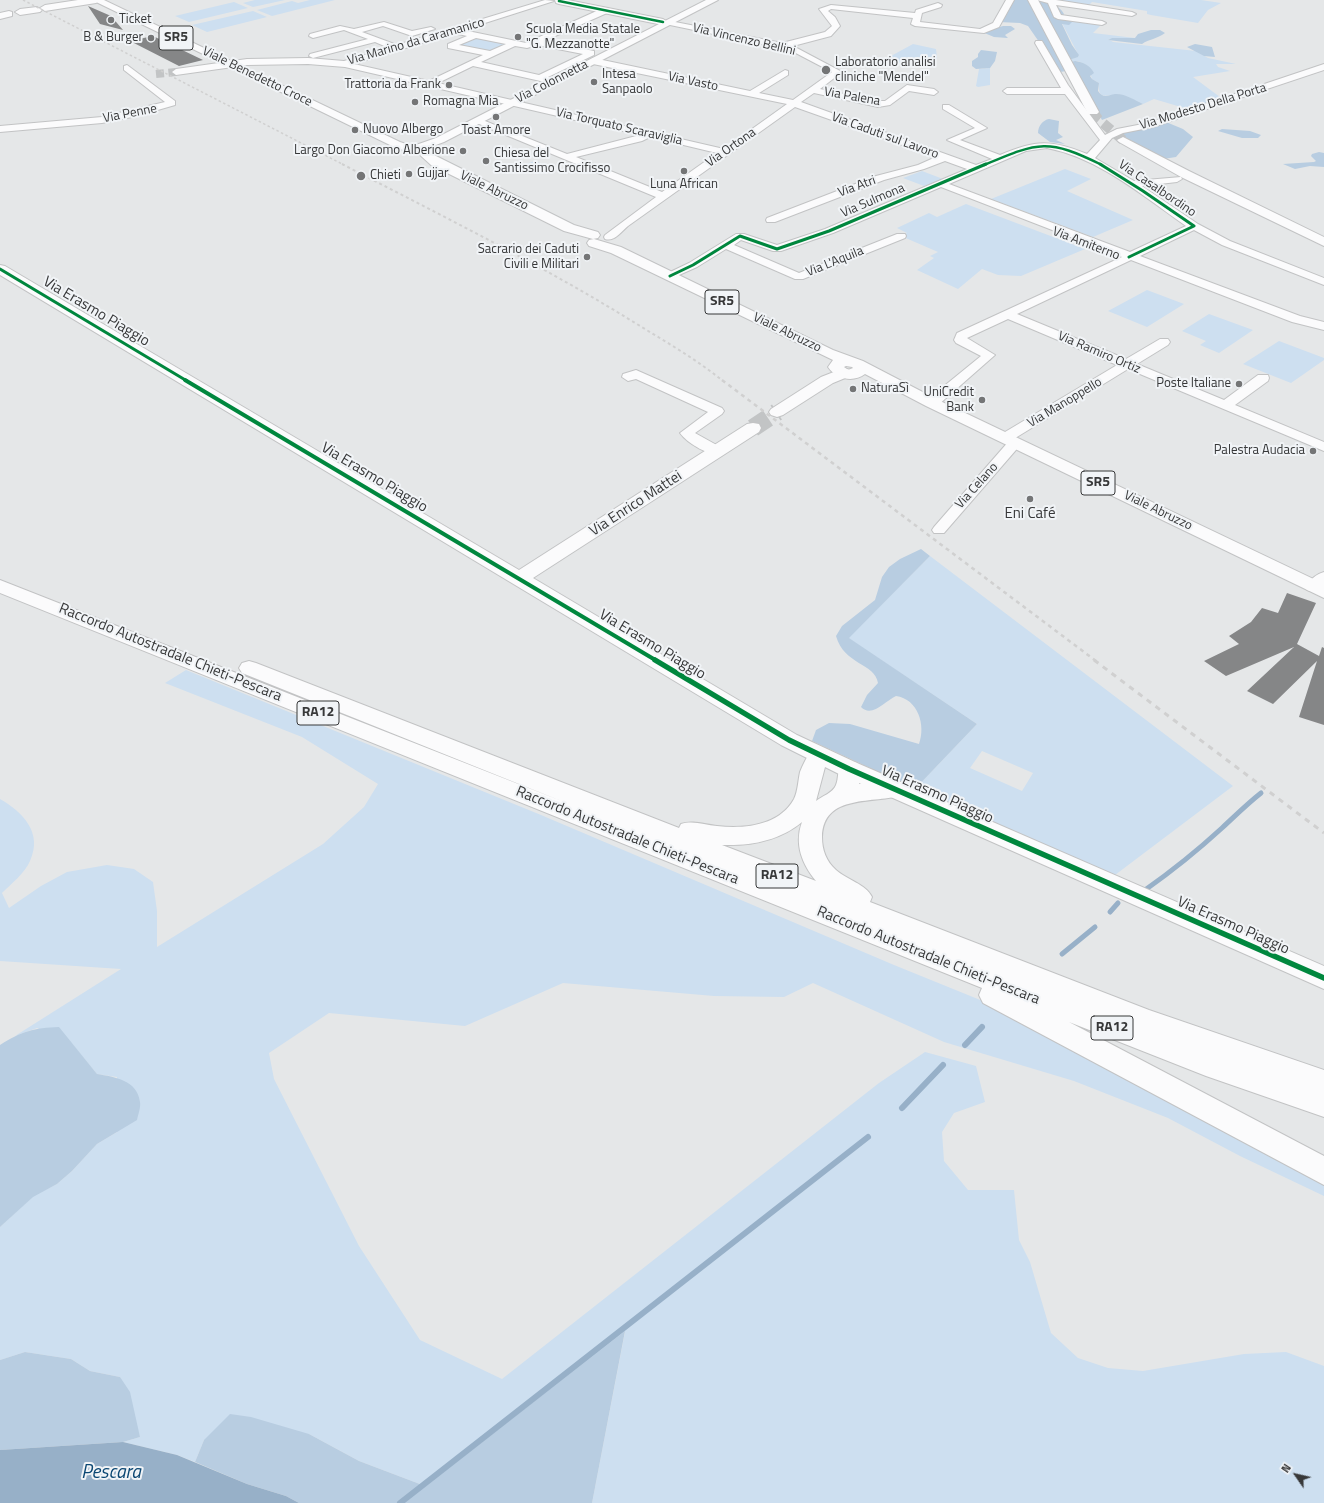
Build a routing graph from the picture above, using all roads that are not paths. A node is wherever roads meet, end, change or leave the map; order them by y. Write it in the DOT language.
graph roads {
  1 [pos="99,0"];
  2 [pos="713,0"];
  3 [pos="1010,0"];
  4 [pos="1034,0"];
  5 [pos="1041,0"];
  6 [pos="554,1"];
  7 [pos="1051,1"];
  8 [pos="938,5"];
  9 [pos="604,11"];
  10 [pos="20,12"];
  11 [pos="1132,14"];
  12 [pos="917,16"];
  13 [pos="397,20"];
  14 [pos="667,23"];
  15 [pos="1102,23"];
  16 [pos="417,24"];
  17 [pos="380,25"];
  18 [pos="431,29"];
  19 [pos="456,31"];
  20 [pos="354,32"];
  21 [pos="412,34"];
  22 [pos="445,34"];
  23 [pos="476,35"];
  24 [pos="403,37"];
  25 [pos="324,41"];
  26 [pos="378,41"];
  27 [pos="536,42"];
  28 [pos="1039,43"];
  29 [pos="514,44"];
  30 [pos="782,46"];
  31 [pos="343,48"];
  32 [pos="397,48"];
  33 [pos="308,49"];
  34 [pos="490,54"];
  35 [pos="304,58"];
  36 [pos="364,58"];
  37 [pos="593,62"];
  38 [pos="472,63"];
  39 [pos="230,64"];
  40 [pos="345,64"];
  41 [pos="1324,67"];
  42 [pos="176,72"];
  43 [pos="838,72"];
  44 [pos="785,73"];
  45 [pos="149,74"];
  46 [pos="256,76"];
  47 [pos="540,78"];
  48 [pos="554,81"];
  49 [pos="431,83"];
  50 [pos="812,90"];
  51 [pos="1007,91"];
  52 [pos="1068,91"];
  53 [pos="934,92"];
  54 [pos="751,94"];
  55 [pos="514,102"];
  56 [pos="794,103"];
  57 [pos="946,107"];
  58 [pos="1094,112"];
  59 [pos="477,121"];
  60 [pos="0,128"];
  61 [pos="649,134"];
  62 [pos="1124,140"];
  63 [pos="1105,141"];
  64 [pos="725,152"];
  65 [pos="415,153"];
  66 [pos="565,157"];
  67 [pos="945,157"];
  68 [pos="1089,158"];
  69 [pos="1001,159"];
  70 [pos="977,169"];
  71 [pos="1178,175"];
  72 [pos="1132,184"];
  73 [pos="939,185"];
  74 [pos="663,196"];
  75 [pos="770,220"];
  76 [pos="1194,226"];
  77 [pos="901,236"];
  78 [pos="601,240"];
  79 [pos="1324,242"];
  80 [pos="726,245"];
  81 [pos="1127,258"];
  82 [pos="0,269"];
  83 [pos="670,276"];
  84 [pos="1324,282"];
  85 [pos="1007,314"];
  86 [pos="1323,328"];
  87 [pos="1164,342"];
  88 [pos="1128,365"];
  89 [pos="843,367"];
  90 [pos="628,377"];
  91 [pos="1263,378"];
  92 [pos="932,403"];
  93 [pos="1225,406"];
  94 [pos="777,412"];
  95 [pos="753,428"];
  96 [pos="1010,441"];
  97 [pos="1324,447"];
  98 [pos="717,451"];
  99 [pos="939,530"];
  100 [pos="0,570"];
  101 [pos="519,579"];
  102 [pos="1320,585"];
  103 [pos="0,586"];
  104 [pos="819,756"];
  105 [pos="849,769"];
  106 [pos="895,789"];
  107 [pos="839,798"];
  108 [pos="596,805"];
  109 [pos="902,946"];
  110 [pos="957,947"];
  111 [pos="1324,978"];
  112 [pos="1324,1082"];
  113 [pos="1324,1104"];
  114 [pos="1324,1171"];
  1 -- 10 [label="main road"];
  1 -- 39 [label="main road, Viale Benedetto Croce / SR5"];
  2 -- 14 [label="main road, Via Colonnetta"];
  3 -- 12 [label="street"];
  4 -- 58 [label="main road"];
  5 -- 7 [label="street"];
  6 -- 9 [label="main road"];
  6 -- 19 [label="street, Via Marino da Caramanico"];
  7 -- 11 [label="street"];
  7 -- 15 [label="street"];
  8 -- 12 [label="street"];
  9 -- 14 [label="main road"];
  9 -- 27 [label="street"];
  12 -- 30 [label="street"];
  13 -- 17 [label="street"];
  14 -- 30 [label="street, Via Vincenzo Bellini"];
  14 -- 37 [label="main road, Via Colonnetta"];
  16 -- 18 [label="street"];
  17 -- 20 [label="street"];
  17 -- 21 [label="street"];
  17 -- 24 [label="street"];
  18 -- 21 [label="street"];
  18 -- 22 [label="street"];
  19 -- 22 [label="street, Via Marino da Caramanico"];
  19 -- 23 [label="street"];
  20 -- 25 [label="street"];
  20 -- 26 [label="street"];
  21 -- 24 [label="street"];
  22 -- 32 [label="street, Via Marino da Caramanico"];
  23 -- 29 [label="street"];
  23 -- 34 [label="street"];
  24 -- 26 [label="street"];
  26 -- 31 [label="street"];
  26 -- 32 [label="street"];
  27 -- 29 [label="street"];
  27 -- 47 [label="street"];
  28 -- 52 [label="street"];
  29 -- 34 [label="street"];
  30 -- 43 [label="street, Via Vincenzo Bellini"];
  31 -- 33 [label="street"];
  31 -- 35 [label="street"];
  31 -- 36 [label="street"];
  32 -- 36 [label="street, Via Marino da Caramanico"];
  34 -- 38 [label="street"];
  36 -- 40 [label="street, Via Marino da Caramanico"];
  37 -- 48 [label="main road, Via Colonnetta"];
  37 -- 54 [label="street, Via Vasto"];
  38 -- 47 [label="street"];
  38 -- 49 [label="street"];
  39 -- 40 [label="street"];
  39 -- 42 [label="street"];
  39 -- 46 [label="main road, Viale Benedetto Croce / SR5"];
  40 -- 46 [label="street, Via Marino da Caramanico"];
  40 -- 49 [label="street, Via Torquato Scaraviglia"];
  41 -- 63 [label="street, Via Modesto Della Porta"];
  43 -- 50 [label="street, Via Ortona"];
  44 -- 54 [label="street"];
  45 -- 60 [label="street, Via Penne"];
  46 -- 65 [label="main road, Viale Benedetto Croce / SR5"];
  47 -- 48 [label="street"];
  48 -- 55 [label="main road, Via Colonnetta"];
  49 -- 55 [label="street, Via Torquato Scaraviglia"];
  50 -- 53 [label="street, Via Palena"];
  50 -- 56 [label="street, Via Ortona"];
  51 -- 52 [label="street"];
  52 -- 63 [label="street"];
  54 -- 56 [label="street, Via Vasto"];
  55 -- 59 [label="main road, Via Colonnetta"];
  55 -- 61 [label="street, Via Torquato Scaraviglia"];
  56 -- 64 [label="street, Via Ortona"];
  56 -- 67 [label="street, Via Caduti sul Lavoro"];
  57 -- 69 [label="street"];
  59 -- 65 [label="main road, Via Colonnetta"];
  59 -- 66 [label="street"];
  61 -- 64 [label="street, Via Torquato Scaraviglia"];
  61 -- 66 [label="street"];
  62 -- 71 [label="main road"];
  63 -- 68 [label="street, Via Modesto Della Porta"];
  64 -- 74 [label="street, Via Ortona"];
  65 -- 78 [label="main road, Viale Abruzzo / SR5"];
  66 -- 74 [label="street"];
  67 -- 70 [label="street, Via Caduti sul Lavoro"];
  67 -- 75 [label="street, Via Atri"];
  68 -- 69 [label="street, Via Sulmona"];
  68 -- 72 [label="street, Via Casalbordino"];
  69 -- 70 [label="street, Via Sulmona"];
  70 -- 73 [label="street, Via Sulmona"];
  71 -- 72 [label="street"];
  71 -- 79 [label="main road"];
  72 -- 76 [label="street, Via Casalbordino"];
  73 -- 80 [label="street, Via Sulmona"];
  73 -- 81 [label="street, Via Amiterno"];
  74 -- 78 [label="street, Via Ortona"];
  76 -- 81 [label="street, Via Casalbordino"];
  76 -- 84 [label="street, Via Casalbordino"];
  77 -- 80 [label="street, Via L'Aquila"];
  78 -- 83 [label="main road, Viale Abruzzo / SR5"];
  80 -- 83 [label="street, Via Sulmona"];
  81 -- 85 [label="street"];
  81 -- 86 [label="street, Via Amiterno"];
  82 -- 101 [label="main road, Via Erasmo Piaggio"];
  83 -- 89 [label="main road, Viale Abruzzo / SR5"];
  85 -- 88 [label="street, Via Ramiro Ortiz"];
  85 -- 92 [label="street"];
  87 -- 88 [label="street, Via Manoppello"];
  88 -- 93 [label="street, Via Ramiro Ortiz"];
  88 -- 96 [label="street, Via Manoppello"];
  89 -- 92 [label="main road, Viale Abruzzo / SR5"];
  89 -- 94 [label="main road"];
  90 -- 98 [label="street"];
  91 -- 93 [label="street"];
  92 -- 96 [label="main road, Viale Abruzzo / SR5"];
  93 -- 97 [label="street, Via Ramiro Ortiz"];
  95 -- 98 [label="main road, Via Enrico Mattei"];
  96 -- 99 [label="street, Via Celano"];
  96 -- 102 [label="main road, Viale Abruzzo / SR5"];
  98 -- 101 [label="main road, Via Enrico Mattei"];
  100 -- 108 [label="main road, Raccordo Autostradale Chieti-Pescara / RA12"];
  101 -- 104 [label="main road, Via Erasmo Piaggio"];
  103 -- 109 [label="main road, Raccordo Autostradale Chieti-Pescara / RA12"];
  104 -- 105 [label="main road, Via Erasmo Piaggio"];
  104 -- 108 [label="main road"];
  105 -- 106 [label="main road, Via Erasmo Piaggio"];
  105 -- 107 [label="main road"];
  106 -- 107 [label="main road"];
  106 -- 111 [label="main road, Via Erasmo Piaggio"];
  107 -- 110 [label="main road"];
  108 -- 110 [label="main road, Raccordo Autostradale Chieti-Pescara / RA12"];
  109 -- 113 [label="main road, Raccordo Autostradale Chieti-Pescara / RA12"];
  109 -- 114 [label="main road"];
  110 -- 112 [label="main road, Raccordo Autostradale Chieti-Pescara / RA12"];
}
